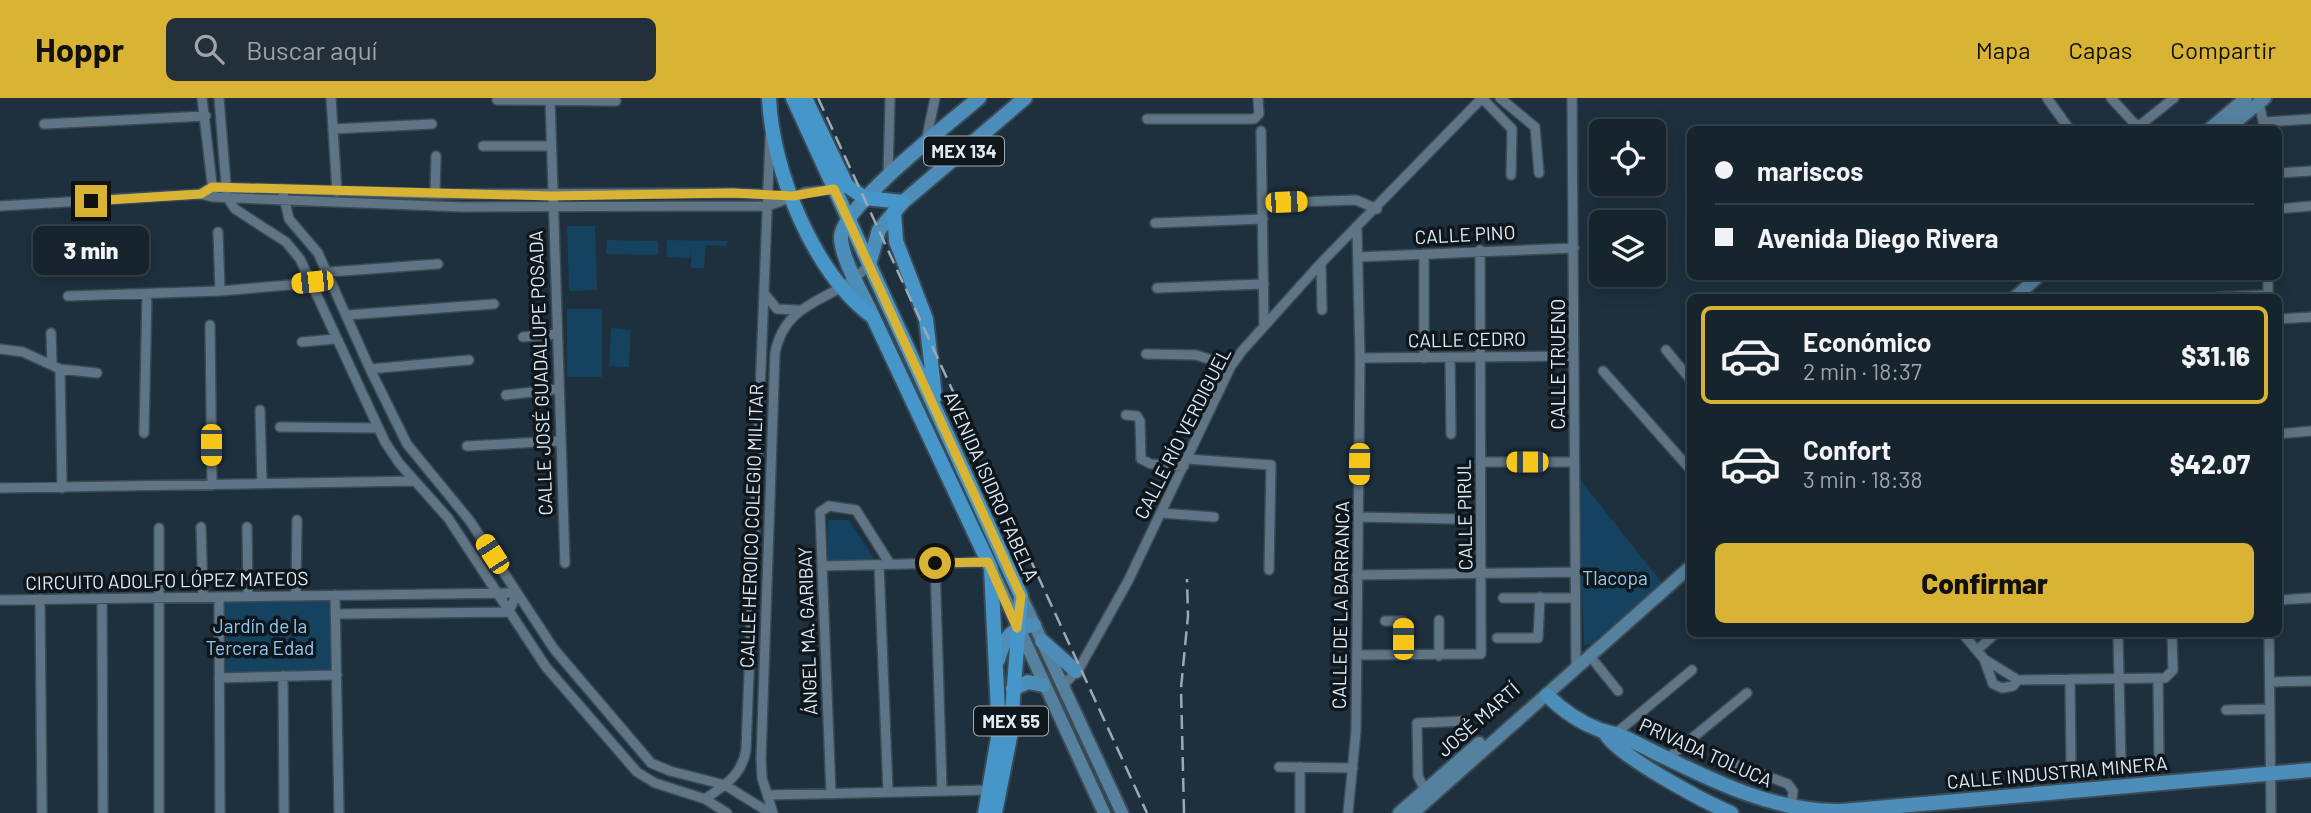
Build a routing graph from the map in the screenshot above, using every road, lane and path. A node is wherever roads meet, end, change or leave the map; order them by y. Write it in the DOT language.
graph roads {
  1 [pos="202,98"];
  2 [pos="219,98"];
  3 [pos="331,98"];
  4 [pos="769,98"];
  5 [pos="793,98"];
  6 [pos="806,98"];
  7 [pos="890,98"];
  8 [pos="935,98"];
  9 [pos="979,98"];
  10 [pos="1026,98"];
  11 [pos="1258,98"];
  12 [pos="1482,98"];
  13 [pos="1500,98"];
  14 [pos="1572,98"];
  15 [pos="2047,98"];
  16 [pos="2111,98"];
  17 [pos="2174,98"];
  18 [pos="2246,98"];
  19 [pos="550,99"];
  20 [pos="496,100"];
  21 [pos="2261,100"];
  22 [pos="615,101"];
  23 [pos="206,116"];
  24 [pos="1147,119"];
  25 [pos="2311,119"];
  26 [pos="771,121"];
  27 [pos="44,124"];
  28 [pos="432,124"];
  29 [pos="2067,126"];
  30 [pos="2136,126"];
  31 [pos="2138,126"];
  32 [pos="2213,126"];
  33 [pos="2231,126"];
  34 [pos="2265,126"];
  35 [pos="332,129"];
  36 [pos="1261,131"];
  37 [pos="926,142"];
  38 [pos="484,146"];
  39 [pos="551,146"];
  40 [pos="436,156"];
  41 [pos="2311,171"];
  42 [pos="1539,173"];
  43 [pos="2282,173"];
  44 [pos="1511,175"];
  45 [pos="883,182"];
  46 [pos="282,189"];
  47 [pos="834,189"];
  48 [pos="850,189"];
  49 [pos="213,192"];
  50 [pos="227,192"];
  51 [pos="337,192"];
  52 [pos="733,193"];
  53 [pos="435,194"];
  54 [pos="769,194"];
  55 [pos="551,196"];
  56 [pos="793,196"];
  57 [pos="864,198"];
  58 [pos="373,199"];
  59 [pos="284,200"];
  60 [pos="1262,203"];
  61 [pos="0,206"];
  62 [pos="551,206"];
  63 [pos="732,206"];
  64 [pos="768,206"];
  65 [pos="2311,206"];
  66 [pos="898,207"];
  67 [pos="1377,209"];
  68 [pos="2282,209"];
  69 [pos="847,219"];
  70 [pos="1263,219"];
  71 [pos="1155,223"];
  72 [pos="1357,230"];
  73 [pos="218,232"];
  74 [pos="1574,248"];
  75 [pos="1480,250"];
  76 [pos="1424,254"];
  77 [pos="1358,257"];
  78 [pos="1321,263"];
  79 [pos="438,264"];
  80 [pos="869,264"];
  81 [pos="329,272"];
  82 [pos="856,280"];
  83 [pos="2034,280"];
  84 [pos="312,282"];
  85 [pos="1264,284"];
  86 [pos="842,288"];
  87 [pos="1157,288"];
  88 [pos="220,291"];
  89 [pos="764,292"];
  90 [pos="147,294"];
  91 [pos="2019,294"];
  92 [pos="68,296"];
  93 [pos="494,304"];
  94 [pos="798,310"];
  95 [pos="1322,310"];
  96 [pos="346,315"];
  97 [pos="873,317"];
  98 [pos="2311,317"];
  99 [pos="2282,319"];
  100 [pos="211,325"];
  101 [pos="1264,326"];
  102 [pos="51,333"];
  103 [pos="556,334"];
  104 [pos="523,337"];
  105 [pos="335,340"];
  106 [pos="302,342"];
  107 [pos="0,348"];
  108 [pos="1665,350"];
  109 [pos="1146,354"];
  110 [pos="1479,356"];
  111 [pos="1574,356"];
  112 [pos="1450,357"];
  113 [pos="1360,358"];
  114 [pos="1424,358"];
  115 [pos="469,360"];
  116 [pos="1231,366"];
  117 [pos="56,367"];
  118 [pos="370,369"];
  119 [pos="1603,371"];
  120 [pos="97,373"];
  121 [pos="1687,376"];
  122 [pos="558,389"];
  123 [pos="506,395"];
  124 [pos="937,409"];
  125 [pos="260,410"];
  126 [pos="1126,415"];
  127 [pos="280,427"];
  128 [pos="378,428"];
  129 [pos="2311,431"];
  130 [pos="144,433"];
  131 [pos="2282,433"];
  132 [pos="1451,434"];
  133 [pos="559,441"];
  134 [pos="467,446"];
  135 [pos="1574,461"];
  136 [pos="1480,462"];
  137 [pos="1186,463"];
  138 [pos="1687,466"];
  139 [pos="415,481"];
  140 [pos="262,484"];
  141 [pos="212,485"];
  142 [pos="0,488"];
  143 [pos="62,488"];
  144 [pos="1161,513"];
  145 [pos="1214,517"];
  146 [pos="1358,517"];
  147 [pos="1454,519"];
  148 [pos="297,520"];
  149 [pos="159,527"];
  150 [pos="201,527"];
  151 [pos="247,527"];
  152 [pos="755,530"];
  153 [pos="768,530"];
  154 [pos="565,563"];
  155 [pos="935,563"];
  156 [pos="879,565"];
  157 [pos="890,565"];
  158 [pos="990,565"];
  159 [pos="822,566"];
  160 [pos="1687,569"];
  161 [pos="1269,570"];
  162 [pos="1574,572"];
  163 [pos="1482,573"];
  164 [pos="1357,575"];
  165 [pos="517,593"];
  166 [pos="498,594"];
  167 [pos="335,595"];
  168 [pos="248,596"];
  169 [pos="296,596"];
  170 [pos="1021,596"];
  171 [pos="203,597"];
  172 [pos="219,597"];
  173 [pos="1540,597"];
  174 [pos="158,598"];
  175 [pos="1503,598"];
  176 [pos="1574,598"];
  177 [pos="2311,598"];
  178 [pos="40,599"];
  179 [pos="102,599"];
  180 [pos="0,600"];
  181 [pos="2282,600"];
  182 [pos="509,612"];
  183 [pos="336,614"];
  184 [pos="1439,620"];
  185 [pos="1385,621"];
  186 [pos="1034,625"];
  187 [pos="1017,628"];
  188 [pos="1965,637"];
  189 [pos="1991,637"];
  190 [pos="2118,637"];
  191 [pos="2172,637"];
  192 [pos="2269,637"];
  193 [pos="1497,638"];
  194 [pos="1042,641"];
  195 [pos="1976,650"];
  196 [pos="1357,655"];
  197 [pos="1403,655"];
  198 [pos="1439,656"];
  199 [pos="1984,659"];
  200 [pos="998,660"];
  201 [pos="1582,662"];
  202 [pos="1692,670"];
  203 [pos="1076,671"];
  204 [pos="337,675"];
  205 [pos="283,677"];
  206 [pos="219,678"];
  207 [pos="2158,678"];
  208 [pos="2070,679"];
  209 [pos="2119,679"];
  210 [pos="2018,680"];
  211 [pos="2311,681"];
  212 [pos="2270,682"];
  213 [pos="1043,685"];
  214 [pos="1063,686"];
  215 [pos="1013,689"];
  216 [pos="1618,691"];
  217 [pos="1747,693"];
  218 [pos="1547,695"];
  219 [pos="748,696"];
  220 [pos="763,696"];
  221 [pos="2270,709"];
  222 [pos="2226,710"];
  223 [pos="1467,722"];
  224 [pos="1610,735"];
  225 [pos="2159,756"];
  226 [pos="1668,758"];
  227 [pos="1727,761"];
  228 [pos="2071,764"];
  229 [pos="2121,764"];
  230 [pos="1279,767"];
  231 [pos="1300,767"];
  232 [pos="1353,768"];
  233 [pos="2311,770"];
  234 [pos="2275,774"];
  235 [pos="724,785"];
  236 [pos="990,790"];
  237 [pos="943,791"];
  238 [pos="888,792"];
  239 [pos="831,794"];
  240 [pos="1427,794"];
  241 [pos="768,795"];
  242 [pos="705,799"];
  243 [pos="1791,807"];
  244 [pos="1838,812"];
  245 [pos="41,813"];
  246 [pos="103,813"];
  247 [pos="159,813"];
  248 [pos="220,813"];
  249 [pos="284,813"];
  250 [pos="339,813"];
  251 [pos="727,813"];
  252 [pos="771,813"];
  253 [pos="985,813"];
  254 [pos="995,813"];
  255 [pos="1104,813"];
  256 [pos="1122,813"];
  257 [pos="1300,813"];
  258 [pos="1348,813"];
  259 [pos="1398,813"];
  260 [pos="1413,813"];
  261 [pos="1731,813"];
  262 [pos="1917,813"];
  263 [pos="2271,813"];
  1 -- 23 [label="street"];
  2 -- 50 [label="street"];
  3 -- 35 [label="street"];
  4 -- 26 [label="highway, AVENIDA ISIDRO FABELA / MEX 55"];
  5 -- 47 [label="highway, AVENIDA ISIDRO FABELA / MEX 55"];
  6 -- 48 [label="highway"];
  7 -- 45 [label="street"];
  8 -- 37 [label="street"];
  9 -- 37 [label="main road, MEX 134"];
  10 -- 66 [label="main road, MEX 134"];
  11 -- 24 [label="street"];
  12 -- 44 [label="street"];
  12 -- 67 [label="street, CALLE RÍO VERDIGUEL"];
  13 -- 42 [label="street"];
  14 -- 74 [label="street, CALLE TRUENO"];
  15 -- 29 [label="street"];
  16 -- 30 [label="street"];
  17 -- 31 [label="street"];
  18 -- 32 [label="main road"];
  19 -- 20 [label="street"];
  19 -- 22 [label="street"];
  19 -- 39 [label="street, CALLE JOSÉ GUADALUPE POSADA"];
  21 -- 33 [label="main road"];
  21 -- 34 [label="street"];
  23 -- 27 [label="street"];
  23 -- 49 [label="street"];
  25 -- 34 [label="street"];
  26 -- 54 [label="street, CALLE HEROICO COLEGIO MILITAR"];
  26 -- 56 [label="highway, AVENIDA ISIDRO FABELA / MEX 55"];
  28 -- 35 [label="street"];
  35 -- 51 [label="street"];
  36 -- 60 [label="street"];
  37 -- 45 [label="main road, MEX 134"];
  38 -- 39 [label="street"];
  39 -- 55 [label="street, CALLE JOSÉ GUADALUPE POSADA"];
  40 -- 53 [label="street"];
  41 -- 43 [label="street"];
  45 -- 48 [label="street"];
  45 -- 57 [label="main road, MEX 134"];
  46 -- 50 [label="street"];
  46 -- 51 [label="street"];
  46 -- 59 [label="street"];
  47 -- 48 [label="street"];
  47 -- 56 [label="street"];
  47 -- 69 [label="highway, AVENIDA ISIDRO FABELA / MEX 55"];
  48 -- 57 [label="highway"];
  49 -- 50 [label="street"];
  49 -- 61 [label="street"];
  50 -- 59 [label="street"];
  50 -- 84 [label="street"];
  51 -- 58 [label="street"];
  52 -- 54 [label="street"];
  52 -- 55 [label="street"];
  52 -- 63 [label="street"];
  53 -- 55 [label="street"];
  53 -- 58 [label="street"];
  54 -- 56 [label="street"];
  54 -- 64 [label="street, CALLE HEROICO COLEGIO MILITAR"];
  55 -- 62 [label="street, CALLE JOSÉ GUADALUPE POSADA"];
  56 -- 64 [label="street"];
  56 -- 86 [label="highway, AVENIDA ISIDRO FABELA / MEX 55"];
  57 -- 66 [label="highway"];
  57 -- 69 [label="main road, MEX 134"];
  58 -- 59 [label="street"];
  58 -- 62 [label="street"];
  59 -- 81 [label="street"];
  60 -- 67 [label="street"];
  60 -- 70 [label="street"];
  62 -- 63 [label="street"];
  62 -- 103 [label="street, CALLE JOSÉ GUADALUPE POSADA"];
  63 -- 64 [label="street"];
  64 -- 89 [label="street, CALLE HEROICO COLEGIO MILITAR"];
  65 -- 68 [label="street"];
  66 -- 80 [label="main road, MEX 134"];
  66 -- 124 [label="highway"];
  67 -- 72 [label="street, CALLE RÍO VERDIGUEL"];
  69 -- 80 [label="highway, AVENIDA ISIDRO FABELA / MEX 55"];
  69 -- 82 [label="main road, MEX 55"];
  70 -- 71 [label="street"];
  70 -- 85 [label="street"];
  72 -- 77 [label="street, CALLE DE LA BARRANCA"];
  72 -- 78 [label="street, CALLE RÍO VERDIGUEL"];
  73 -- 88 [label="street"];
  74 -- 75 [label="street, CALLE PINO"];
  74 -- 111 [label="street, CALLE TRUENO"];
  75 -- 76 [label="street, CALLE PINO"];
  75 -- 110 [label="street, CALLE PIRUL"];
  76 -- 77 [label="street, CALLE PINO"];
  76 -- 114 [label="street"];
  77 -- 113 [label="street, CALLE DE LA BARRANCA"];
  78 -- 95 [label="street"];
  78 -- 101 [label="street, CALLE RÍO VERDIGUEL"];
  79 -- 81 [label="street"];
  80 -- 82 [label="street, MEX 134"];
  80 -- 124 [label="highway, AVENIDA ISIDRO FABELA / MEX 55"];
  81 -- 96 [label="street"];
  82 -- 86 [label="street"];
  82 -- 97 [label="main road, MEX 55"];
  83 -- 91 [label="main road"];
  84 -- 88 [label="street"];
  84 -- 105 [label="street"];
  85 -- 87 [label="street"];
  85 -- 101 [label="street"];
  86 -- 94 [label="street"];
  86 -- 97 [label="highway, AVENIDA ISIDRO FABELA / MEX 55"];
  88 -- 90 [label="street"];
  89 -- 94 [label="street"];
  89 -- 152 [label="street, CALLE HEROICO COLEGIO MILITAR"];
  90 -- 92 [label="street"];
  90 -- 130 [label="street"];
  93 -- 96 [label="street"];
  94 -- 153 [label="street, CALLE HEROICO COLEGIO MILITAR"];
  96 -- 118 [label="street"];
  97 -- 158 [label="highway, AVENIDA ISIDRO FABELA / MEX 55"];
  98 -- 99 [label="street"];
  100 -- 141 [label="street"];
  101 -- 116 [label="street, CALLE RÍO VERDIGUEL"];
  102 -- 117 [label="street"];
  103 -- 104 [label="street"];
  103 -- 122 [label="street, CALLE JOSÉ GUADALUPE POSADA"];
  105 -- 106 [label="street"];
  105 -- 128 [label="street"];
  107 -- 117 [label="street"];
  108 -- 121 [label="street"];
  109 -- 116 [label="street"];
  110 -- 111 [label="street, CALLE CEDRO"];
  110 -- 112 [label="street, CALLE CEDRO"];
  110 -- 136 [label="street, CALLE PIRUL"];
  111 -- 135 [label="street, CALLE TRUENO"];
  112 -- 114 [label="street, CALLE CEDRO"];
  112 -- 132 [label="street"];
  113 -- 114 [label="street, CALLE CEDRO"];
  113 -- 146 [label="street, CALLE DE LA BARRANCA"];
  115 -- 118 [label="street"];
  116 -- 137 [label="street, CALLE RÍO VERDIGUEL"];
  117 -- 120 [label="street"];
  117 -- 143 [label="street"];
  118 -- 165 [label="street"];
  119 -- 138 [label="street"];
  122 -- 123 [label="street"];
  122 -- 133 [label="street, CALLE JOSÉ GUADALUPE POSADA"];
  124 -- 170 [label="highway, AVENIDA ISIDRO FABELA / MEX 55"];
  125 -- 140 [label="street"];
  126 -- 137 [label="street"];
  127 -- 128 [label="street"];
  128 -- 139 [label="street"];
  129 -- 131 [label="street"];
  133 -- 134 [label="street"];
  133 -- 154 [label="street, CALLE JOSÉ GUADALUPE POSADA"];
  135 -- 136 [label="street"];
  135 -- 162 [label="street, CALLE TRUENO"];
  136 -- 163 [label="street, CALLE PIRUL"];
  137 -- 144 [label="street, CALLE RÍO VERDIGUEL"];
  137 -- 161 [label="street"];
  139 -- 140 [label="street"];
  139 -- 166 [label="street"];
  140 -- 141 [label="street"];
  141 -- 143 [label="street"];
  142 -- 143 [label="street"];
  144 -- 145 [label="street"];
  144 -- 203 [label="street, CALLE RÍO VERDIGUEL"];
  146 -- 147 [label="street"];
  146 -- 164 [label="street, CALLE DE LA BARRANCA"];
  148 -- 169 [label="street"];
  149 -- 174 [label="street"];
  150 -- 171 [label="street"];
  151 -- 168 [label="street"];
  152 -- 153 [label="street"];
  152 -- 219 [label="street, CALLE HEROICO COLEGIO MILITAR"];
  153 -- 220 [label="street, CALLE HEROICO COLEGIO MILITAR"];
  155 -- 157 [label="street"];
  155 -- 158 [label="street"];
  155 -- 237 [label="street"];
  156 -- 157 [label="street"];
  156 -- 159 [label="street"];
  156 -- 238 [label="street"];
  157 -- 159 [label="street, ÁNGEL MA. GARIBAY"];
  158 -- 187 [label="main road, AVENIDA ISIDRO FABELA / MEX 55"];
  158 -- 200 [label="highway, MEX 55"];
  159 -- 239 [label="street, ÁNGEL MA. GARIBAY"];
  160 -- 201 [label="main road, JOSÉ MARTÍ"];
  162 -- 163 [label="street"];
  162 -- 176 [label="street, CALLE TRUENO"];
  163 -- 164 [label="street"];
  163 -- 198 [label="street, CALLE PIRUL"];
  164 -- 196 [label="street, CALLE DE LA BARRANCA"];
  165 -- 166 [label="street, CIRCUITO ADOLFO LÓPEZ MATEOS"];
  165 -- 182 [label="street"];
  165 -- 235 [label="street"];
  166 -- 167 [label="street, CIRCUITO ADOLFO LÓPEZ MATEOS"];
  166 -- 182 [label="street"];
  167 -- 169 [label="street, CIRCUITO ADOLFO LÓPEZ MATEOS"];
  167 -- 183 [label="street, CIRCUITO ADOLFO LÓPEZ MATEOS"];
  168 -- 169 [label="street, CIRCUITO ADOLFO LÓPEZ MATEOS"];
  168 -- 172 [label="street, CIRCUITO ADOLFO LÓPEZ MATEOS"];
  170 -- 186 [label="main road, AVENIDA ISIDRO FABELA / MEX 55"];
  170 -- 187 [label="highway"];
  171 -- 172 [label="street, CIRCUITO ADOLFO LÓPEZ MATEOS"];
  171 -- 174 [label="street, CIRCUITO ADOLFO LÓPEZ MATEOS"];
  172 -- 206 [label="street"];
  173 -- 175 [label="street"];
  173 -- 176 [label="street"];
  173 -- 193 [label="street"];
  174 -- 179 [label="street, CIRCUITO ADOLFO LÓPEZ MATEOS"];
  174 -- 247 [label="street"];
  176 -- 201 [label="street, CALLE TRUENO"];
  177 -- 181 [label="street"];
  178 -- 179 [label="street, CIRCUITO ADOLFO LÓPEZ MATEOS"];
  178 -- 180 [label="street, CIRCUITO ADOLFO LÓPEZ MATEOS"];
  178 -- 245 [label="street"];
  179 -- 246 [label="street"];
  182 -- 183 [label="street"];
  182 -- 242 [label="street"];
  183 -- 204 [label="street, CIRCUITO ADOLFO LÓPEZ MATEOS"];
  184 -- 198 [label="street"];
  185 -- 197 [label="street"];
  186 -- 187 [label="main road"];
  186 -- 194 [label="main road, AVENIDA ISIDRO FABELA / MEX 55"];
  187 -- 200 [label="main road"];
  187 -- 213 [label="main road, AVENIDA ISIDRO FABELA / MEX 55"];
  187 -- 215 [label="highway, MEX 55"];
  188 -- 195 [label="street"];
  189 -- 195 [label="street"];
  190 -- 209 [label="street"];
  191 -- 207 [label="street"];
  192 -- 212 [label="street"];
  194 -- 203 [label="main road"];
  194 -- 214 [label="main road, AVENIDA ISIDRO FABELA / MEX 55"];
  195 -- 199 [label="street"];
  196 -- 197 [label="street, CALLE PIRUL"];
  196 -- 232 [label="street, CALLE DE LA BARRANCA"];
  197 -- 198 [label="street, CALLE PIRUL"];
  199 -- 210 [label="street"];
  199 -- 210 [label="street"];
  200 -- 236 [label="highway, MEX 55"];
  201 -- 216 [label="street"];
  201 -- 218 [label="main road, JOSÉ MARTÍ"];
  201 -- 240 [label="main road, JOSÉ MARTÍ"];
  202 -- 224 [label="street"];
  203 -- 214 [label="street, CALLE RÍO VERDIGUEL"];
  204 -- 205 [label="street"];
  204 -- 250 [label="street, CIRCUITO ADOLFO LÓPEZ MATEOS"];
  205 -- 206 [label="street"];
  205 -- 249 [label="street"];
  206 -- 248 [label="street"];
  207 -- 209 [label="street"];
  207 -- 225 [label="street"];
  208 -- 209 [label="street"];
  208 -- 210 [label="street"];
  208 -- 228 [label="street"];
  209 -- 229 [label="street"];
  211 -- 212 [label="street"];
  212 -- 221 [label="street"];
  213 -- 215 [label="main road"];
  213 -- 255 [label="main road, AVENIDA ISIDRO FABELA / MEX 55"];
  214 -- 256 [label="main road, AVENIDA ISIDRO FABELA / MEX 55"];
  215 -- 254 [label="highway, MEX 55"];
  217 -- 226 [label="street"];
  218 -- 224 [label="main road, PRIVADA TOLUCA"];
  218 -- 240 [label="main road, JOSÉ MARTÍ"];
  219 -- 220 [label="street"];
  219 -- 235 [label="street, CALLE HEROICO COLEGIO MILITAR"];
  220 -- 241 [label="street, CALLE HEROICO COLEGIO MILITAR"];
  221 -- 222 [label="street"];
  221 -- 234 [label="street"];
  223 -- 240 [label="street"];
  224 -- 226 [label="main road, PRIVADA TOLUCA"];
  224 -- 261 [label="main road, PRIVADA TOLUCA"];
  226 -- 243 [label="main road, PRIVADA TOLUCA"];
  227 -- 243 [label="street"];
  230 -- 231 [label="street"];
  231 -- 232 [label="street"];
  231 -- 257 [label="street"];
  232 -- 258 [label="street, CALLE DE LA BARRANCA"];
  233 -- 234 [label="main road, CALLE INDUSTRIA MINERA"];
  234 -- 244 [label="main road, CALLE INDUSTRIA MINERA"];
  234 -- 262 [label="main road, CALLE INDUSTRIA MINERA"];
  234 -- 263 [label="street"];
  235 -- 242 [label="street, CALLE HEROICO COLEGIO MILITAR"];
  235 -- 252 [label="street"];
  236 -- 237 [label="street"];
  236 -- 253 [label="highway, MEX 55"];
  237 -- 238 [label="street"];
  238 -- 239 [label="street"];
  239 -- 241 [label="street"];
  240 -- 259 [label="main road, JOSÉ MARTÍ"];
  240 -- 260 [label="main road, JOSÉ MARTÍ"];
  241 -- 252 [label="street, CALLE HEROICO COLEGIO MILITAR"];
  242 -- 251 [label="street"];
  243 -- 244 [label="main road, PRIVADA TOLUCA"];
}
